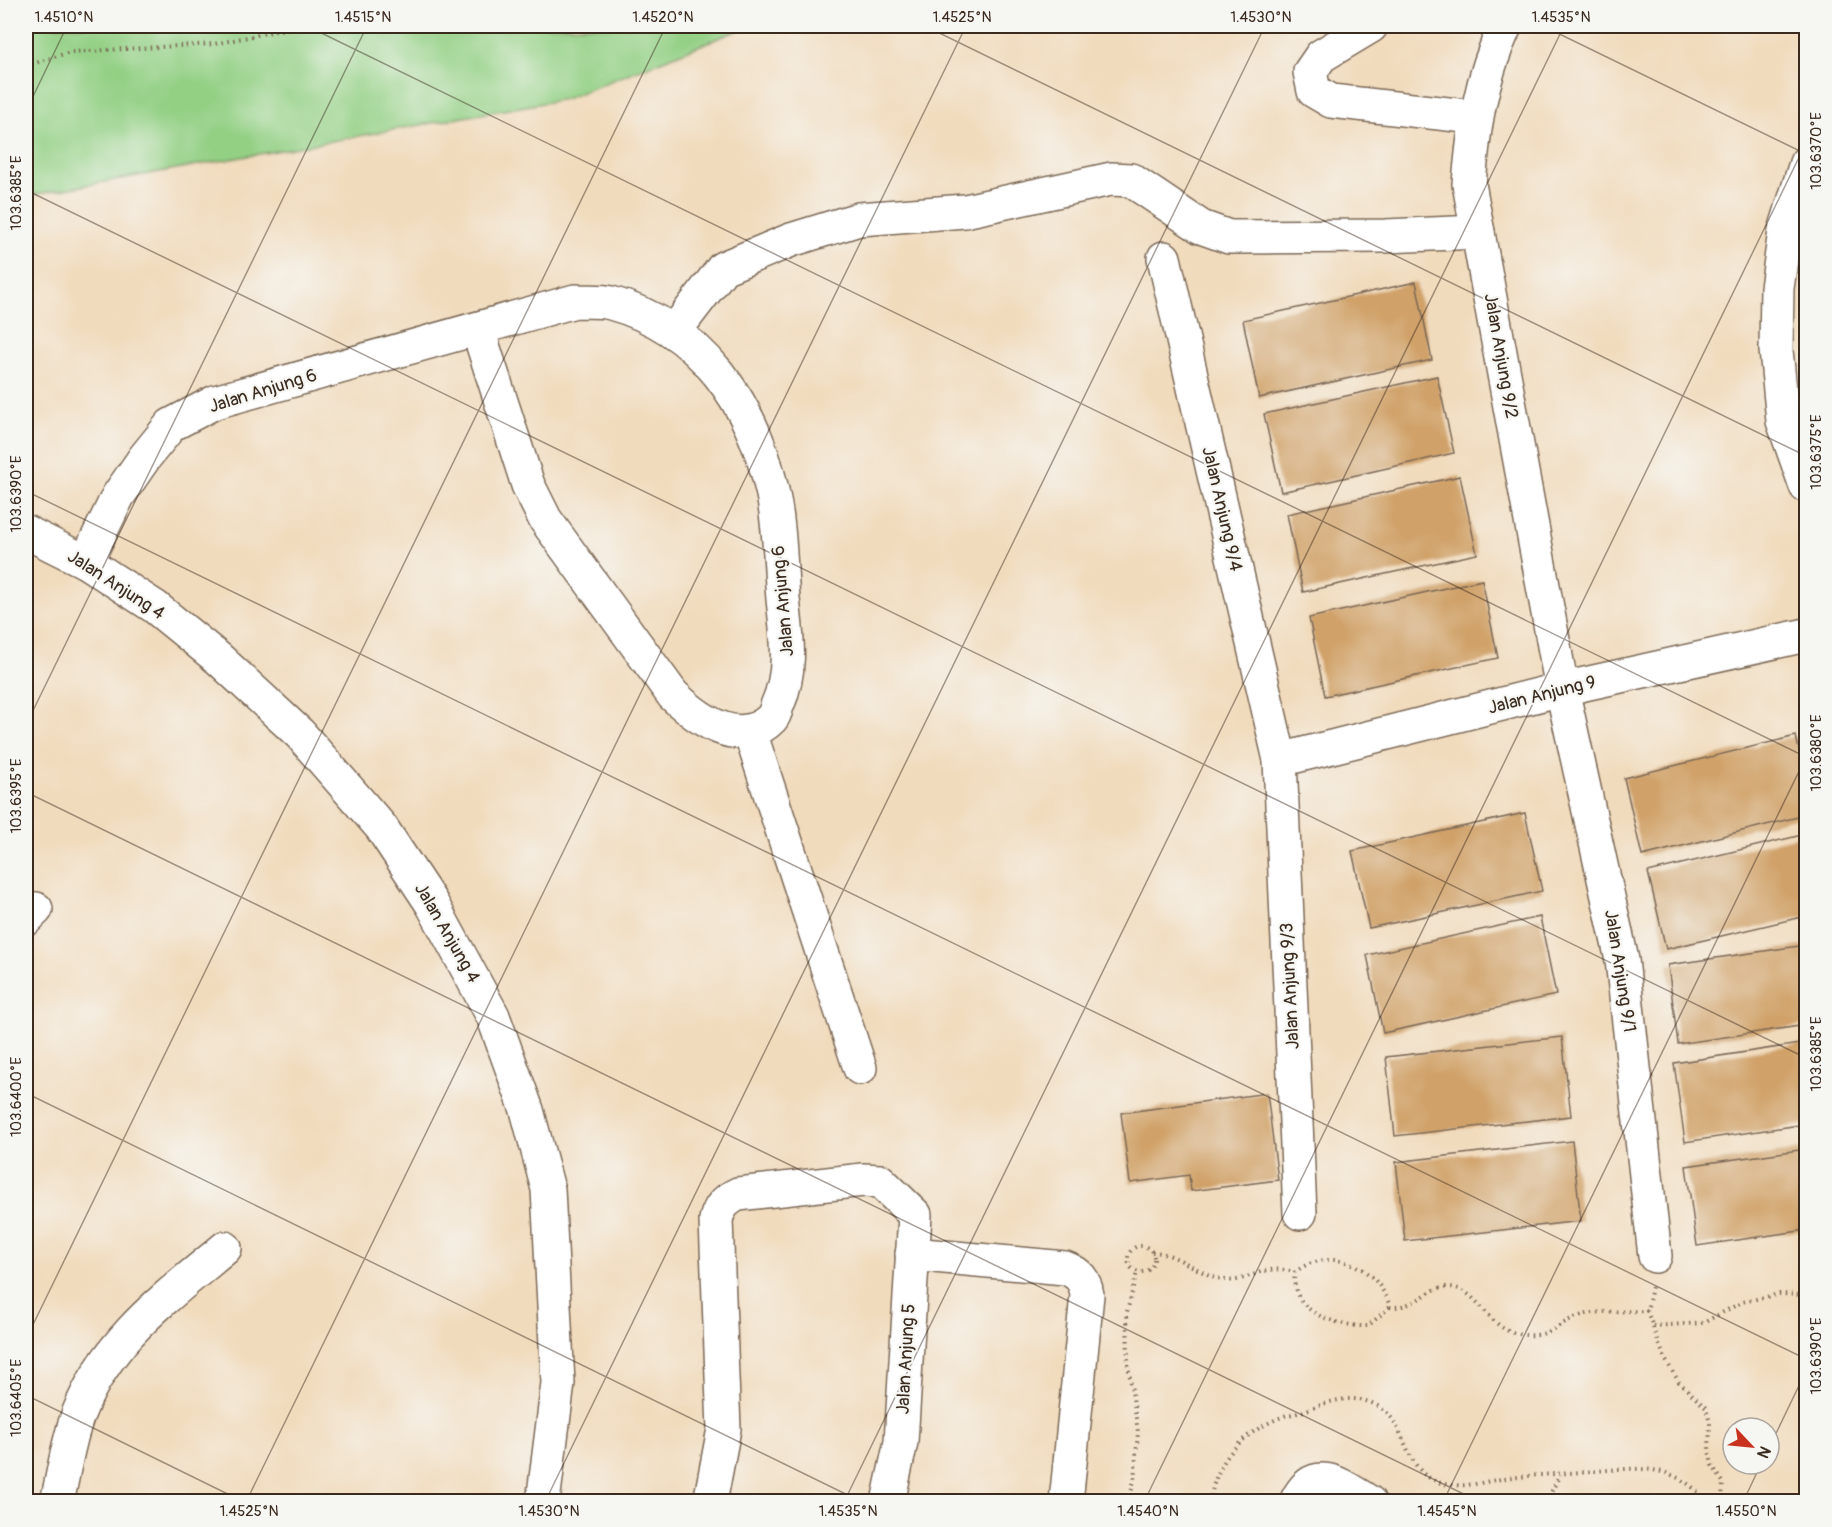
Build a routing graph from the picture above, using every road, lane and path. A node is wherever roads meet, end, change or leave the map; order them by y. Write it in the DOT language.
graph roads {
  1 [pos="300,26"];
  2 [pos="1371,26"];
  3 [pos="1505,26"];
  4 [pos="26,66"];
  5 [pos="1475,117"];
  6 [pos="1806,163"];
  7 [pos="1478,232"];
  8 [pos="1164,258"];
  9 [pos="478,330"];
  10 [pos="674,332"];
  11 [pos="1806,486"];
  12 [pos="26,532"];
  13 [pos="86,562"];
  14 [pos="1806,635"];
  15 [pos="1562,689"];
  16 [pos="750,732"];
  17 [pos="1280,760"];
  18 [pos="860,1068"];
  19 [pos="1300,1213"];
  20 [pos="225,1248"];
  21 [pos="1152,1252"];
  22 [pos="912,1254"];
  23 [pos="1655,1256"];
  24 [pos="1137,1272"];
  25 [pos="1295,1272"];
  26 [pos="1806,1295"];
  27 [pos="1390,1307"];
  28 [pos="1647,1311"];
  29 [pos="1653,1326"];
  30 [pos="1561,1474"];
  31 [pos="57,1502"];
  32 [pos="543,1502"];
  33 [pos="710,1502"];
  34 [pos="888,1502"];
  35 [pos="1066,1502"];
  36 [pos="1129,1502"];
  37 [pos="1210,1502"];
  38 [pos="1296,1502"];
  39 [pos="1369,1502"];
  40 [pos="1546,1502"];
  41 [pos="1707,1502"];
  42 [pos="1722,1502"];
  1 -- 4 [label="path"];
  2 -- 5 [label="street"];
  3 -- 5 [label="street, Jalan Anjung 9/2"];
  5 -- 7 [label="street, Jalan Anjung 9/2"];
  6 -- 11 [label="street"];
  7 -- 10 [label="street"];
  7 -- 15 [label="street, Jalan Anjung 9/2"];
  8 -- 17 [label="street, Jalan Anjung 9/4"];
  9 -- 10 [label="street, Jalan Anjung 6"];
  9 -- 13 [label="street, Jalan Anjung 6"];
  9 -- 16 [label="street"];
  10 -- 16 [label="street, Jalan Anjung 6"];
  12 -- 13 [label="street, Jalan Anjung 4"];
  13 -- 32 [label="street, Jalan Anjung 4"];
  14 -- 15 [label="street, Jalan Anjung 9"];
  15 -- 17 [label="street, Jalan Anjung 9"];
  15 -- 23 [label="street, Jalan Anjung 9/1"];
  16 -- 18 [label="street"];
  17 -- 19 [label="street, Jalan Anjung 9/3"];
  20 -- 31 [label="street"];
  21 -- 24 [label="path"];
  21 -- 24 [label="path"];
  21 -- 25 [label="path"];
  22 -- 33 [label="street, Jalan Anjung 5"];
  22 -- 34 [label="street, Jalan Anjung 5"];
  22 -- 35 [label="street"];
  23 -- 28 [label="path"];
  24 -- 36 [label="path"];
  25 -- 27 [label="path"];
  25 -- 27 [label="path"];
  26 -- 29 [label="path"];
  27 -- 28 [label="path"];
  28 -- 29 [label="path"];
  29 -- 42 [label="path"];
  30 -- 37 [label="path"];
  30 -- 40 [label="path"];
  30 -- 41 [label="path"];
  38 -- 39 [label="street"];
}
